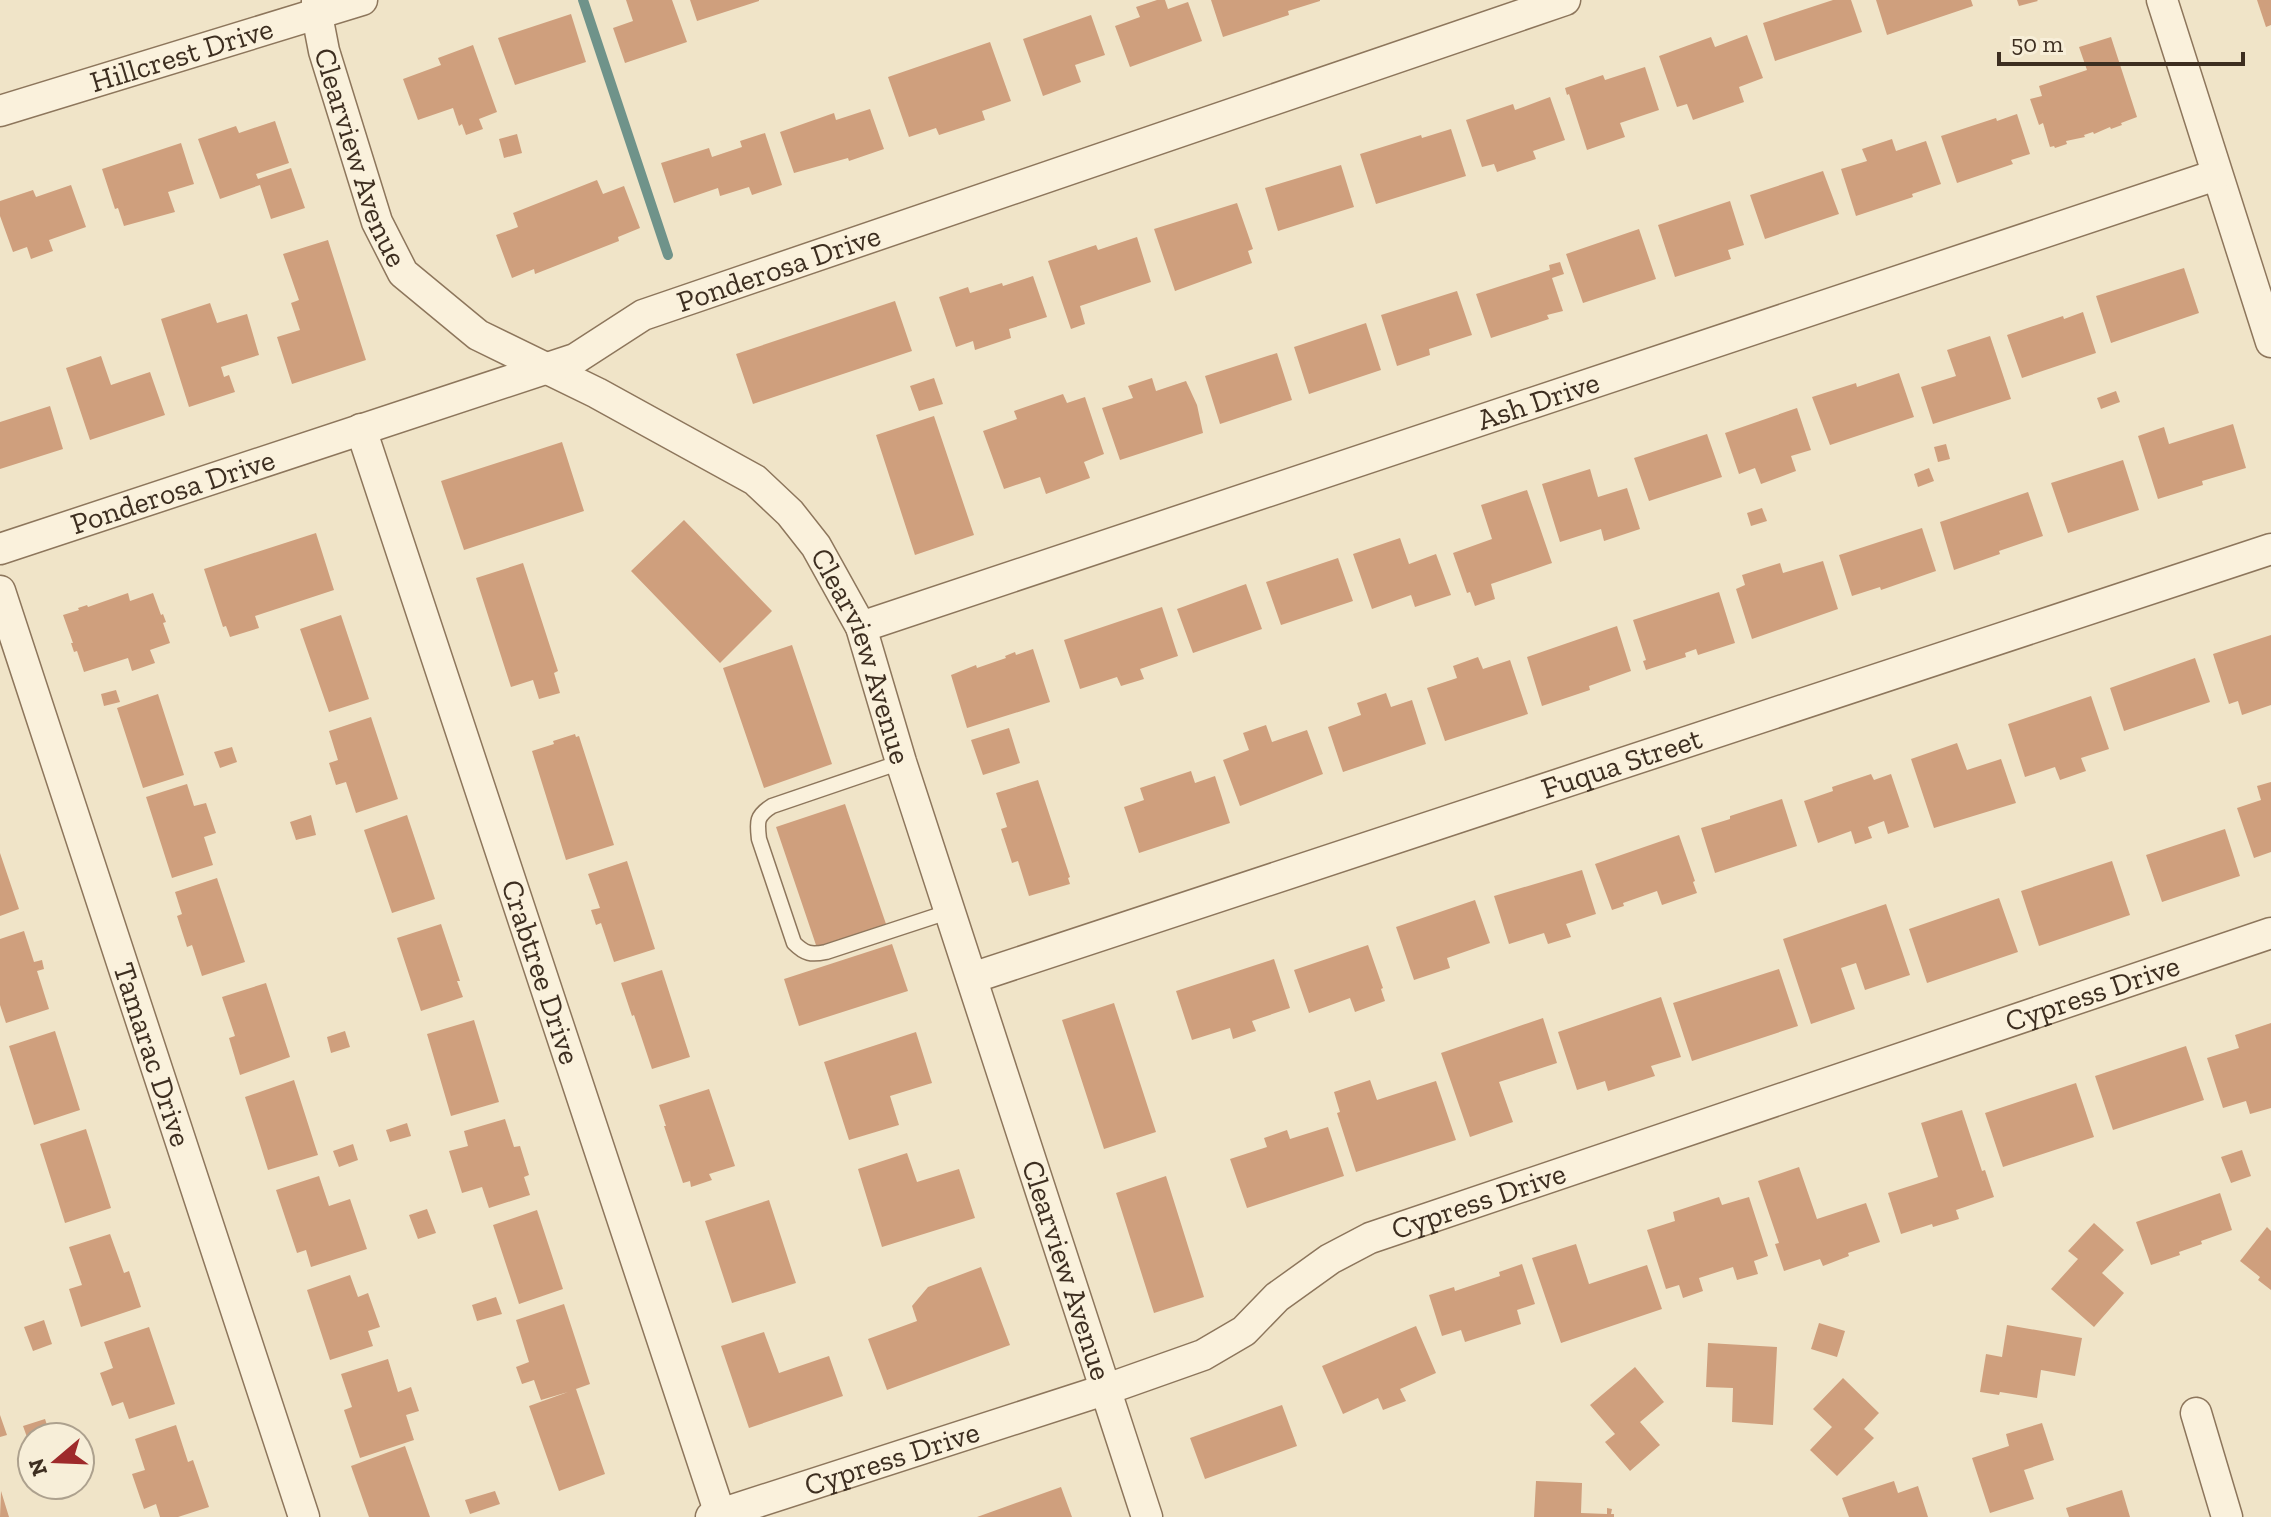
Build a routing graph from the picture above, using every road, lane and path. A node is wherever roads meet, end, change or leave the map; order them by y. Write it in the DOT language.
graph roads {
  1 [pos="362,0"];
  2 [pos="1565,0"];
  3 [pos="2162,0"];
  4 [pos="317,7"];
  5 [pos="2,105"];
  6 [pos="2216,175"];
  7 [pos="2271,342"];
  8 [pos="544,369"];
  9 [pos="361,429"];
  10 [pos="0,549"];
  11 [pos="2271,549"];
  12 [pos="0,591"];
  13 [pos="861,627"];
  14 [pos="901,762"];
  15 [pos="951,911"];
  16 [pos="2271,933"];
  17 [pos="972,978"];
  18 [pos="1107,1389"];
  19 [pos="2196,1413"];
  20 [pos="716,1516"];
  21 [pos="304,1517"];
  22 [pos="1147,1517"];
  23 [pos="2227,1517"];
  1 -- 4 [label="street, Hillcrest Drive"];
  2 -- 8 [label="street, Ponderosa Drive"];
  3 -- 6 [label="street"];
  4 -- 5 [label="street, Hillcrest Drive"];
  4 -- 8 [label="street, Clearview Avenue"];
  6 -- 7 [label="street"];
  6 -- 13 [label="street, Ash Drive"];
  8 -- 9 [label="street, Ponderosa Drive"];
  8 -- 13 [label="street, Clearview Avenue"];
  9 -- 10 [label="street, Ponderosa Drive"];
  9 -- 20 [label="street, Crabtree Drive"];
  11 -- 17 [label="street, Fuqua Street"];
  12 -- 21 [label="street, Tamarac Drive"];
  13 -- 14 [label="street, Clearview Avenue"];
  14 -- 15 [label="street, Clearview Avenue"];
  14 -- 15 [label="lane"];
  15 -- 17 [label="street, Clearview Avenue"];
  16 -- 18 [label="street, Cypress Drive"];
  17 -- 18 [label="street, Clearview Avenue"];
  18 -- 20 [label="street, Cypress Drive"];
  18 -- 22 [label="street, Clearview Avenue"];
  19 -- 23 [label="street"];
}
